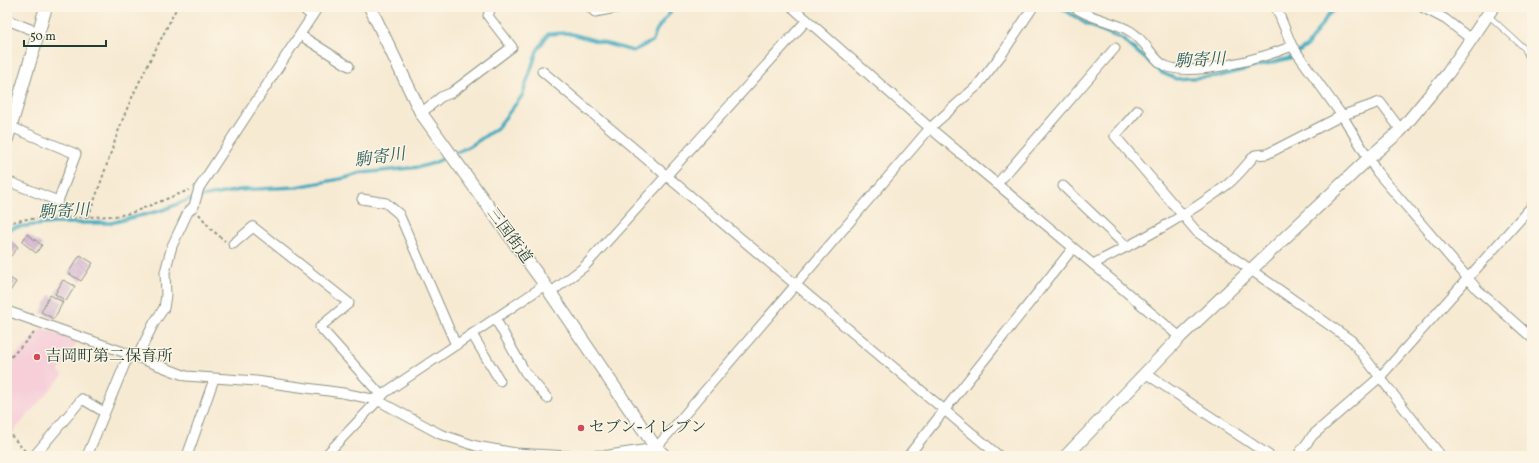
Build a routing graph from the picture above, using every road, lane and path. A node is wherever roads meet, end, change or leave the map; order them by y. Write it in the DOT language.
graph roads {
  1 [pos="46,7"];
  2 [pos="177,7"];
  3 [pos="301,7"];
  4 [pos="318,7"];
  5 [pos="370,7"];
  6 [pos="491,7"];
  7 [pos="590,7"];
  8 [pos="620,7"];
  9 [pos="792,7"];
  10 [pos="1033,7"];
  11 [pos="1074,7"];
  12 [pos="1276,7"];
  13 [pos="1422,7"];
  14 [pos="1490,11"];
  15 [pos="312,16"];
  16 [pos="7,20"];
  17 [pos="807,20"];
  18 [pos="38,32"];
  19 [pos="300,35"];
  20 [pos="1471,39"];
  21 [pos="1293,46"];
  22 [pos="1115,48"];
  23 [pos="1532,65"];
  24 [pos="350,66"];
  25 [pos="542,71"];
  26 [pos="1138,110"];
  27 [pos="421,114"];
  28 [pos="1341,116"];
  29 [pos="11,127"];
  30 [pos="930,128"];
  31 [pos="1401,130"];
  32 [pos="7,139"];
  33 [pos="1368,159"];
  34 [pos="668,176"];
  35 [pos="7,181"];
  36 [pos="997,184"];
  37 [pos="1063,186"];
  38 [pos="198,191"];
  39 [pos="362,199"];
  40 [pos="195,205"];
  41 [pos="1532,206"];
  42 [pos="1183,214"];
  43 [pos="88,217"];
  44 [pos="7,223"];
  45 [pos="232,244"];
  46 [pos="1127,247"];
  47 [pos="1073,248"];
  48 [pos="1093,264"];
  49 [pos="1250,270"];
  50 [pos="1468,278"];
  51 [pos="796,285"];
  52 [pos="547,289"];
  53 [pos="7,311"];
  54 [pos="495,318"];
  55 [pos="41,324"];
  56 [pos="472,334"];
  57 [pos="1180,337"];
  58 [pos="1532,338"];
  59 [pos="456,345"];
  60 [pos="133,355"];
  61 [pos="7,361"];
  62 [pos="1145,373"];
  63 [pos="1380,378"];
  64 [pos="214,379"];
  65 [pos="500,381"];
  66 [pos="547,398"];
  67 [pos="377,400"];
  68 [pos="945,410"];
  69 [pos="104,412"];
  70 [pos="7,431"];
  71 [pos="660,452"];
  72 [pos="516,454"];
  73 [pos="31,455"];
  74 [pos="87,456"];
  75 [pos="187,456"];
  76 [pos="325,456"];
  77 [pos="908,456"];
  78 [pos="999,456"];
  79 [pos="1066,456"];
  80 [pos="1270,456"];
  81 [pos="1297,456"];
  82 [pos="1441,456"];
  1 -- 18 [label="street"];
  2 -- 43 [label="path"];
  3 -- 15 [label="street"];
  4 -- 15 [label="street"];
  5 -- 27 [label="street, 三国街道"];
  6 -- 27 [label="street"];
  7 -- 8 [label="street"];
  9 -- 17 [label="street"];
  10 -- 30 [label="street"];
  11 -- 21 [label="street"];
  12 -- 21 [label="street"];
  13 -- 20 [label="street"];
  14 -- 20 [label="street"];
  14 -- 23 [label="lane"];
  15 -- 19 [label="street"];
  16 -- 18 [label="street"];
  17 -- 30 [label="street"];
  17 -- 34 [label="street"];
  18 -- 29 [label="street"];
  19 -- 24 [label="street"];
  19 -- 38 [label="street"];
  20 -- 31 [label="street"];
  21 -- 28 [label="street"];
  22 -- 36 [label="street"];
  25 -- 34 [label="street"];
  26 -- 42 [label="street"];
  27 -- 52 [label="street, 三国街道"];
  28 -- 31 [label="street"];
  28 -- 33 [label="street"];
  28 -- 42 [label="street"];
  29 -- 32 [label="street"];
  29 -- 35 [label="street"];
  30 -- 36 [label="street"];
  30 -- 51 [label="street"];
  31 -- 33 [label="street"];
  33 -- 49 [label="street"];
  33 -- 50 [label="street"];
  34 -- 51 [label="street"];
  34 -- 52 [label="street"];
  36 -- 47 [label="street"];
  37 -- 46 [label="street"];
  38 -- 40 [label="street"];
  38 -- 43 [label="path"];
  39 -- 59 [label="street"];
  40 -- 45 [label="path"];
  40 -- 60 [label="street"];
  41 -- 50 [label="street"];
  42 -- 46 [label="street"];
  42 -- 49 [label="street"];
  43 -- 44 [label="path"];
  45 -- 67 [label="street"];
  46 -- 48 [label="street"];
  47 -- 48 [label="street"];
  47 -- 68 [label="street"];
  48 -- 57 [label="street"];
  49 -- 57 [label="street"];
  49 -- 63 [label="street"];
  50 -- 58 [label="street"];
  50 -- 63 [label="street"];
  51 -- 68 [label="street"];
  51 -- 71 [label="street"];
  52 -- 54 [label="street"];
  52 -- 71 [label="street, 三国街道"];
  53 -- 55 [label="street"];
  54 -- 56 [label="street"];
  54 -- 66 [label="street"];
  55 -- 60 [label="street"];
  55 -- 61 [label="path"];
  56 -- 59 [label="street"];
  56 -- 65 [label="street"];
  57 -- 62 [label="street"];
  59 -- 67 [label="street"];
  60 -- 64 [label="street"];
  60 -- 69 [label="street"];
  62 -- 79 [label="street"];
  62 -- 80 [label="street"];
  63 -- 81 [label="street"];
  63 -- 82 [label="street"];
  64 -- 67 [label="street"];
  64 -- 75 [label="street"];
  67 -- 72 [label="street"];
  67 -- 76 [label="street"];
  68 -- 77 [label="street"];
  68 -- 78 [label="street"];
  69 -- 73 [label="street"];
  69 -- 74 [label="street"];
  70 -- 73 [label="path"];
  71 -- 72 [label="street"];
}
